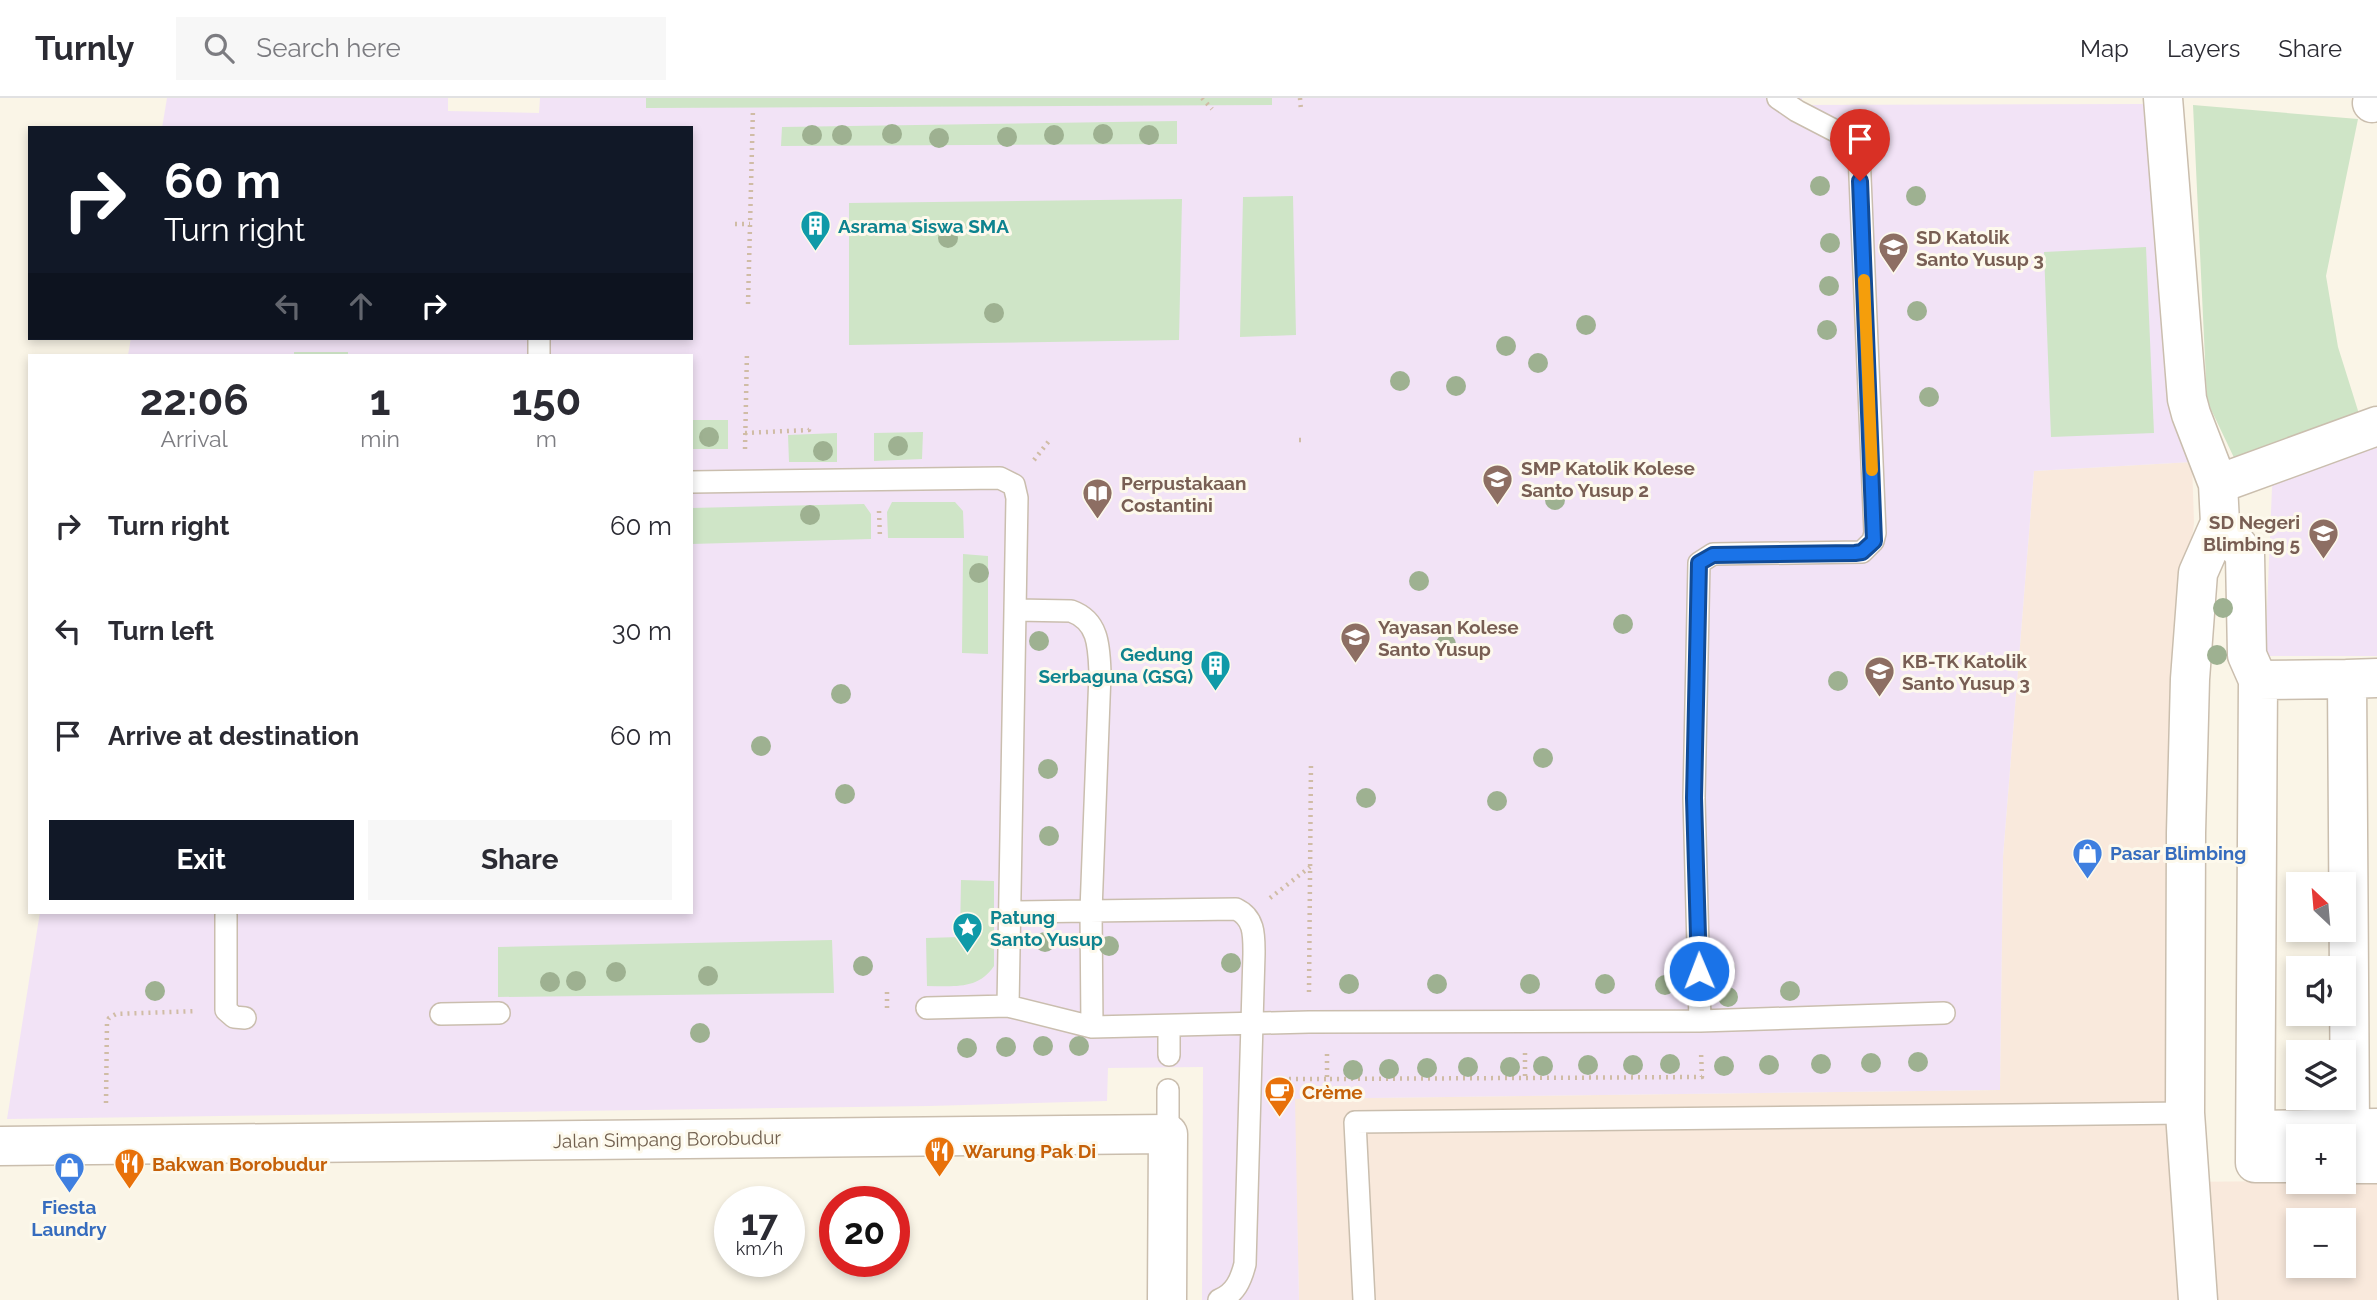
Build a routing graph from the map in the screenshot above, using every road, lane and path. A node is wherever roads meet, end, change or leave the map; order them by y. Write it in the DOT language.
graph roads {
  1 [pos="1202,98"];
  2 [pos="1300,98"];
  3 [pos="1777,98"];
  4 [pos="2163,98"];
  5 [pos="753,108"];
  6 [pos="1212,109"];
  7 [pos="1301,110"];
  8 [pos="735,224"];
  9 [pos="750,224"];
  10 [pos="748,304"];
  11 [pos="747,351"];
  12 [pos="810,425"];
  13 [pos="2377,426"];
  14 [pos="745,433"];
  15 [pos="744,481"];
  16 [pos="693,482"];
  17 [pos="2218,484"];
  18 [pos="2220,523"];
  19 [pos="1016,610"];
  20 [pos="2362,679"];
  21 [pos="2258,680"];
  22 [pos="1311,761"];
  23 [pos="1310,866"];
  24 [pos="1091,911"];
  25 [pos="1010,912"];
  26 [pos="226,915"];
  27 [pos="1247,916"];
  28 [pos="887,987"];
  29 [pos="1008,1006"];
  30 [pos="887,1008"];
  31 [pos="927,1008"];
  32 [pos="499,1013"];
  33 [pos="1944,1013"];
  34 [pos="236,1014"];
  35 [pos="441,1014"];
  36 [pos="1700,1021"];
  37 [pos="1318,1022"];
  38 [pos="1253,1024"];
  39 [pos="1169,1026"];
  40 [pos="1092,1027"];
  41 [pos="1169,1055"];
  42 [pos="1249,1079"];
  43 [pos="1327,1079"];
  44 [pos="1168,1090"];
  45 [pos="2185,1112"];
  46 [pos="2256,1130"];
  47 [pos="1168,1133"];
  48 [pos="2357,1140"];
  49 [pos="0,1146"];
  50 [pos="107,1146"];
  51 [pos="2286,1163"];
  52 [pos="2377,1164"];
  53 [pos="1167,1300"];
  54 [pos="1219,1300"];
  55 [pos="1364,1300"];
  56 [pos="2198,1300"];
  1 -- 6 [label="path"];
  2 -- 7 [label="path"];
  3 -- 36 [label="lane"];
  4 -- 17 [label="street"];
  5 -- 9 [label="path"];
  8 -- 9 [label="path"];
  9 -- 10 [label="path"];
  11 -- 14 [label="path"];
  12 -- 14 [label="path"];
  13 -- 17 [label="street"];
  14 -- 15 [label="path"];
  15 -- 16 [label="lane"];
  15 -- 19 [label="lane"];
  17 -- 18 [label="street"];
  18 -- 21 [label="street"];
  18 -- 45 [label="street"];
  19 -- 24 [label="lane"];
  19 -- 25 [label="lane"];
  20 -- 21 [label="street"];
  20 -- 48 [label="street"];
  21 -- 46 [label="street"];
  22 -- 23 [label="path"];
  23 -- 27 [label="path"];
  23 -- 37 [label="path"];
  24 -- 25 [label="lane"];
  24 -- 27 [label="lane"];
  24 -- 40 [label="lane"];
  25 -- 29 [label="lane"];
  26 -- 34 [label="lane"];
  27 -- 38 [label="lane"];
  28 -- 30 [label="path"];
  29 -- 31 [label="lane"];
  29 -- 40 [label="lane"];
  32 -- 35 [label="lane"];
  33 -- 36 [label="lane"];
  34 -- 50 [label="path"];
  36 -- 37 [label="lane"];
  36 -- 43 [label="path"];
  37 -- 38 [label="lane"];
  37 -- 43 [label="path"];
  38 -- 39 [label="lane"];
  38 -- 42 [label="lane"];
  39 -- 40 [label="lane"];
  39 -- 41 [label="lane"];
  42 -- 43 [label="path"];
  42 -- 54 [label="lane"];
  44 -- 47 [label="lane"];
  45 -- 55 [label="lane"];
  45 -- 56 [label="street"];
  46 -- 48 [label="street"];
  46 -- 51 [label="street"];
  47 -- 50 [label="street, Jalan Simpang Borobudur"];
  47 -- 53 [label="street"];
  48 -- 52 [label="street"];
  49 -- 50 [label="street, Jalan Simpang Borobudur"];
}
